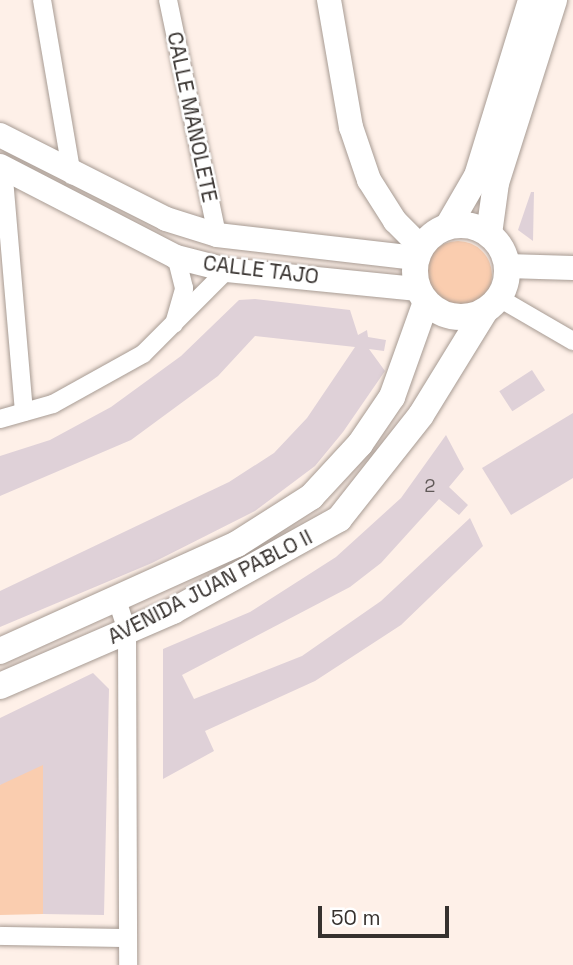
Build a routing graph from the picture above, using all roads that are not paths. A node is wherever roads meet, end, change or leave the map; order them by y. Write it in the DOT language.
graph roads {
  1 [pos="42,0"];
  2 [pos="168,0"];
  3 [pos="329,0"];
  4 [pos="531,0"];
  5 [pos="554,0"];
  6 [pos="0,135"];
  7 [pos="2,167"];
  8 [pos="72,175"];
  9 [pos="448,226"];
  10 [pos="216,234"];
  11 [pos="489,234"];
  12 [pos="419,252"];
  13 [pos="176,257"];
  14 [pos="507,265"];
  15 [pos="573,268"];
  16 [pos="227,270"];
  17 [pos="422,295"];
  18 [pos="492,305"];
  19 [pos="174,325"];
  20 [pos="573,341"];
  21 [pos="24,412"];
  22 [pos="0,419"];
  23 [pos="117,600"];
  24 [pos="127,631"];
  25 [pos="0,651"];
  26 [pos="0,686"];
  27 [pos="0,936"];
  28 [pos="128,938"];
  29 [pos="128,965"];
  1 -- 8 [label="street"];
  2 -- 10 [label="street, CALLE MANOLETE"];
  3 -- 12 [label="street"];
  4 -- 9 [label="main road"];
  5 -- 11 [label="main road"];
  6 -- 8 [label="street, CALLE TAJO"];
  7 -- 13 [label="street, CALLE TAJO"];
  7 -- 21 [label="street"];
  8 -- 10 [label="street, CALLE TAJO"];
  9 -- 11 [label="main road"];
  9 -- 12 [label="main road"];
  10 -- 12 [label="street, CALLE TAJO"];
  11 -- 14 [label="main road"];
  12 -- 17 [label="main road"];
  13 -- 16 [label="street, CALLE TAJO"];
  13 -- 19 [label="street"];
  14 -- 15 [label="street"];
  14 -- 18 [label="main road"];
  16 -- 17 [label="street, CALLE TAJO"];
  16 -- 19 [label="street"];
  17 -- 18 [label="main road"];
  17 -- 23 [label="main road, AVENIDA JUAN PABLO II"];
  18 -- 20 [label="street"];
  18 -- 24 [label="main road, AVENIDA JUAN PABLO II"];
  19 -- 21 [label="street"];
  21 -- 22 [label="street"];
  23 -- 24 [label="street"];
  23 -- 25 [label="main road, AVENIDA JUAN PABLO II"];
  24 -- 26 [label="main road, AVENIDA JUAN PABLO II"];
  24 -- 28 [label="street"];
  27 -- 28 [label="street"];
  28 -- 29 [label="street"];
}
